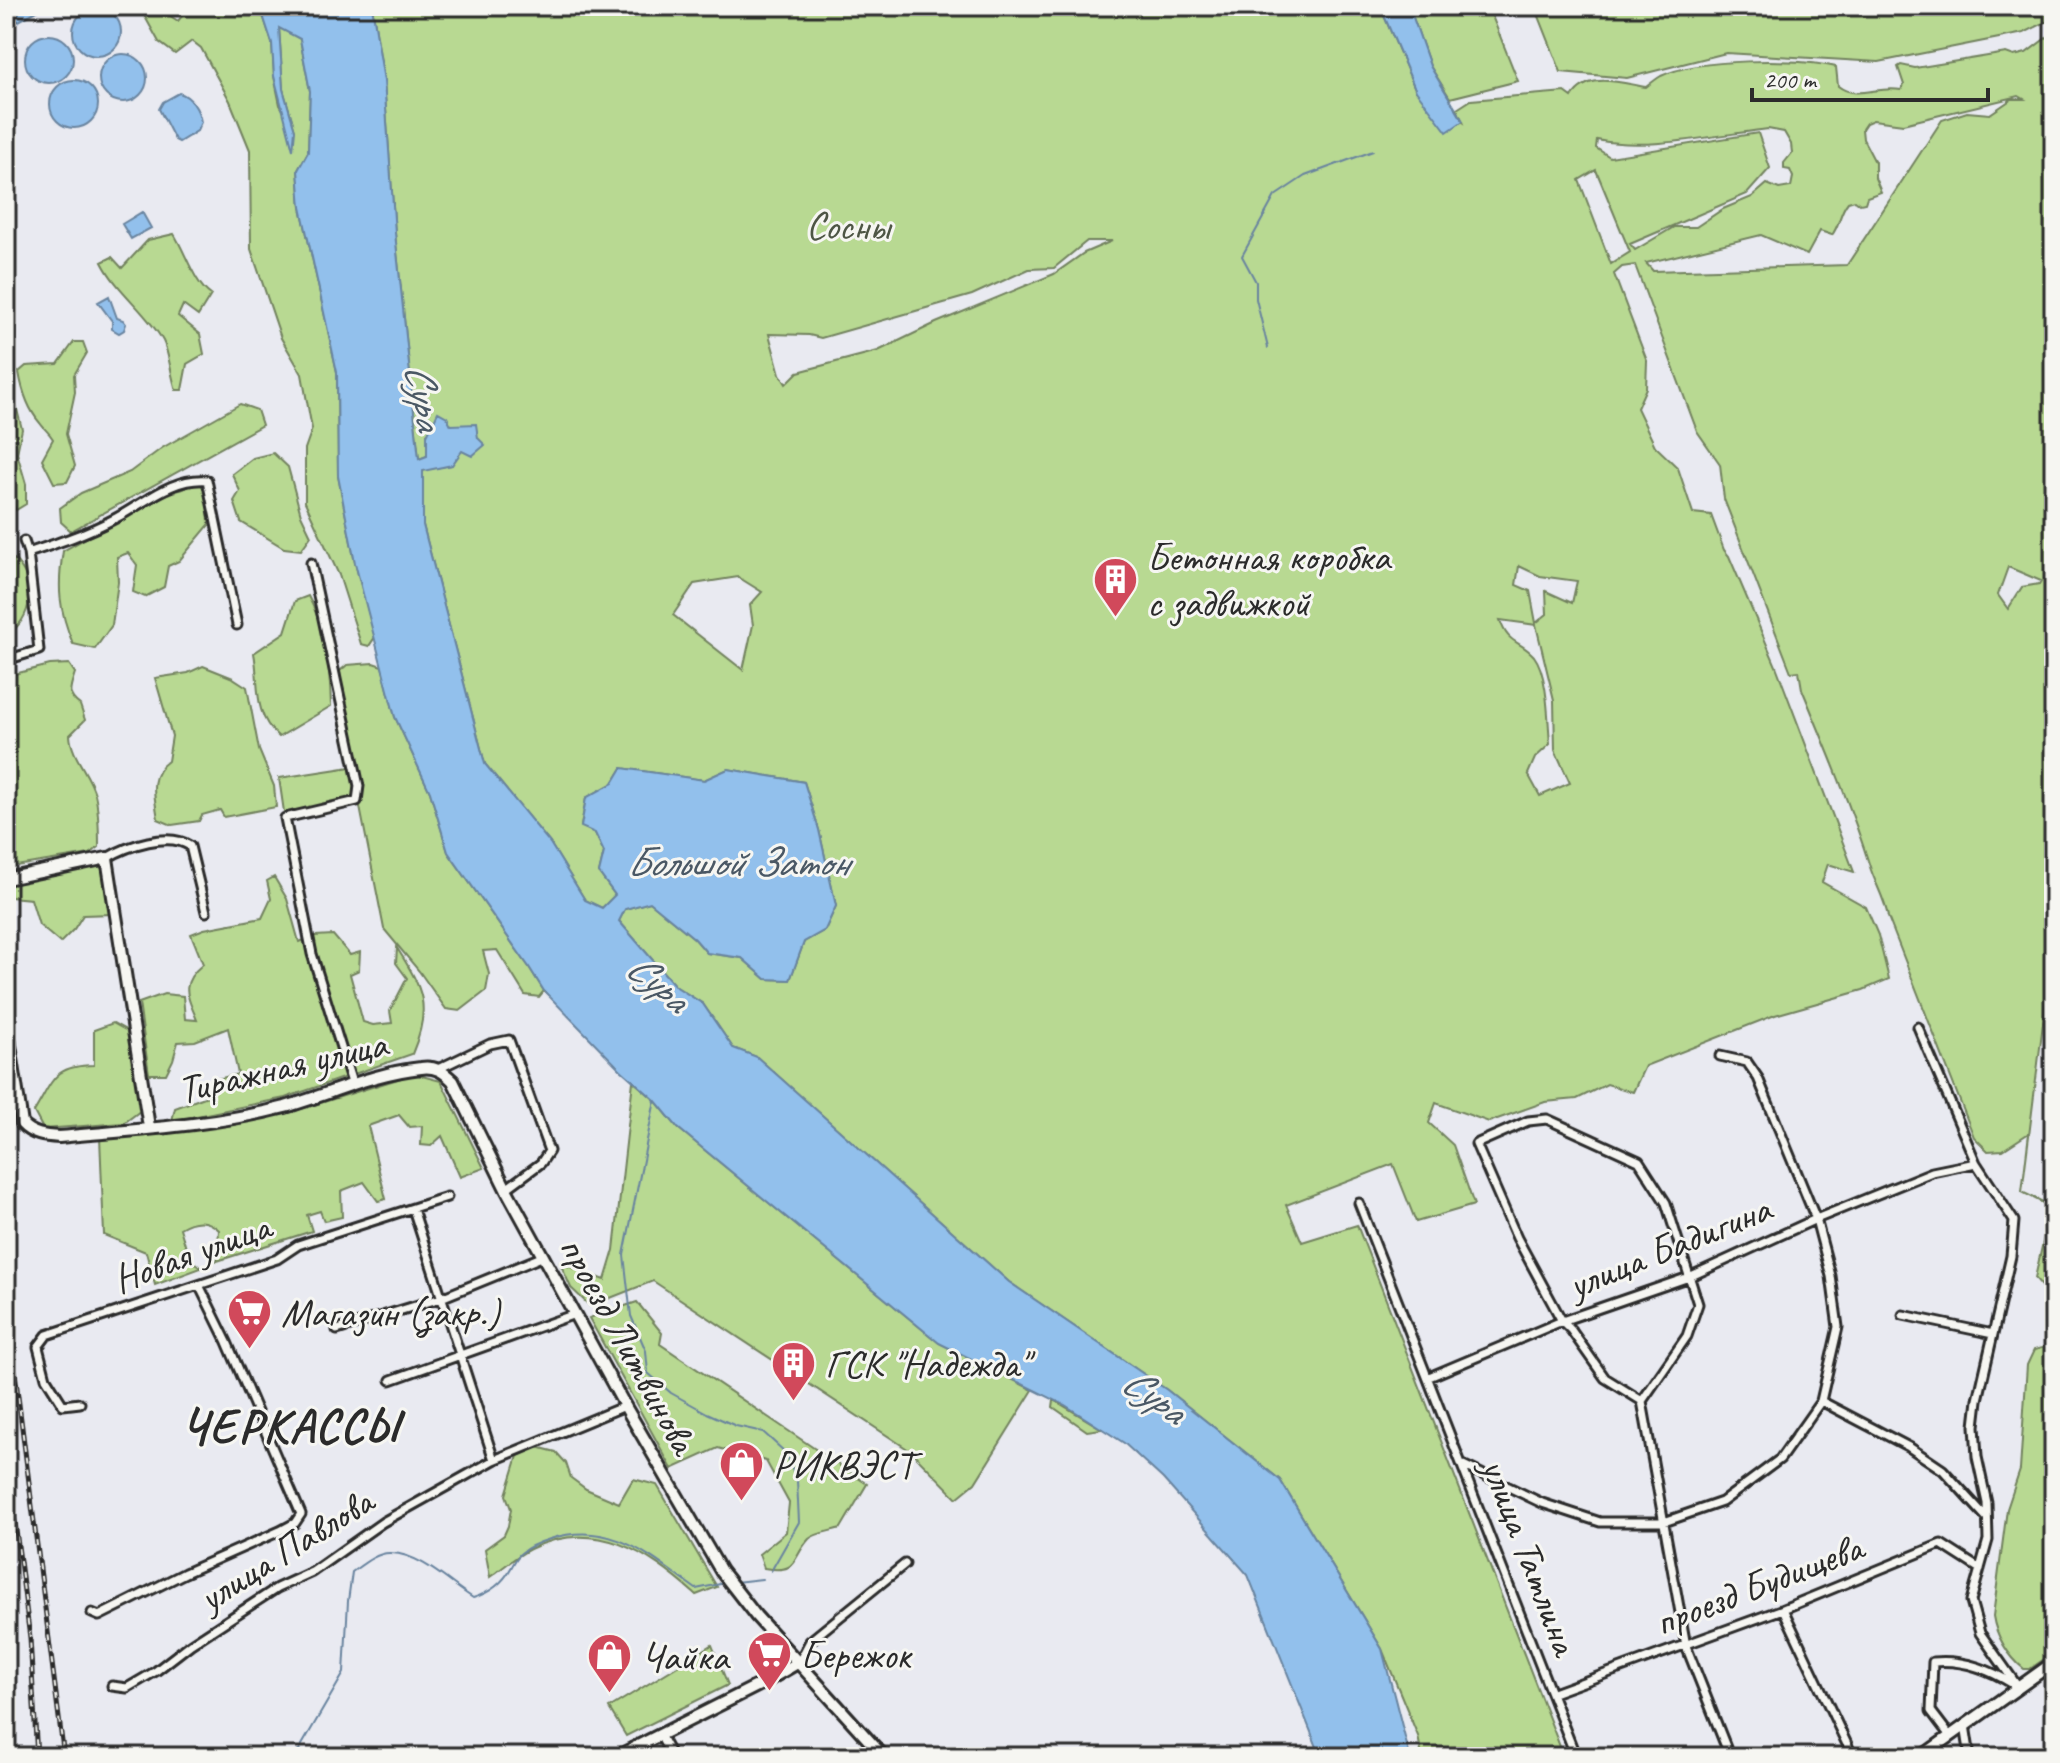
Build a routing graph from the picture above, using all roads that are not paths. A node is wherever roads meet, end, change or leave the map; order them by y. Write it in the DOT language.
graph roads {
  1 [pos="24,541"];
  2 [pos="28,553"];
  3 [pos="311,563"];
  4 [pos="237,625"];
  5 [pos="6,660"];
  6 [pos="107,858"];
  7 [pos="6,879"];
  8 [pos="206,912"];
  9 [pos="6,1019"];
  10 [pos="1918,1027"];
  11 [pos="1720,1056"];
  12 [pos="438,1069"];
  13 [pos="453,1081"];
  14 [pos="352,1083"];
  15 [pos="149,1127"];
  16 [pos="1976,1163"];
  17 [pos="506,1189"];
  18 [pos="447,1197"];
  19 [pos="1359,1203"];
  20 [pos="413,1209"];
  21 [pos="1816,1219"];
  22 [pos="544,1256"];
  23 [pos="1689,1277"];
  24 [pos="199,1285"];
  25 [pos="441,1298"];
  26 [pos="575,1314"];
  27 [pos="1903,1315"];
  28 [pos="1562,1321"];
  29 [pos="337,1330"];
  30 [pos="1993,1334"];
  31 [pos="460,1357"];
  32 [pos="1429,1377"];
  33 [pos="391,1380"];
  34 [pos="1642,1401"];
  35 [pos="1821,1401"];
  36 [pos="80,1403"];
  37 [pos="625,1406"];
  38 [pos="494,1460"];
  39 [pos="1463,1465"];
  40 [pos="1988,1519"];
  41 [pos="1664,1522"];
  42 [pos="905,1564"];
  43 [pos="1980,1569"];
  44 [pos="1783,1609"];
  45 [pos="92,1613"];
  46 [pos="1686,1646"];
  47 [pos="799,1662"];
  48 [pos="2054,1662"];
  49 [pos="112,1686"];
  50 [pos="2018,1687"];
  51 [pos="1553,1693"];
  52 [pos="1965,1725"];
  53 [pos="660,1735"];
  54 [pos="1950,1736"];
  55 [pos="2054,1751"];
  56 [pos="1971,1755"];
  57 [pos="616,1757"];
  58 [pos="672,1757"];
  59 [pos="884,1757"];
  60 [pos="1576,1757"];
  61 [pos="1730,1757"];
  62 [pos="1853,1757"];
  63 [pos="1921,1757"];
  64 [pos="2045,1757"];
  1 -- 2 [label="street"];
  2 -- 4 [label="street"];
  2 -- 5 [label="street"];
  3 -- 14 [label="street"];
  6 -- 7 [label="main road"];
  6 -- 8 [label="street"];
  6 -- 15 [label="main road"];
  9 -- 15 [label="main road, Тиражная улица"];
  10 -- 16 [label="street"];
  11 -- 21 [label="street"];
  12 -- 13 [label="main road, Тиражная улица"];
  12 -- 14 [label="main road, Тиражная улица"];
  12 -- 17 [label="street"];
  13 -- 17 [label="main road, проезд Литвинова"];
  14 -- 15 [label="main road, Тиражная улица"];
  16 -- 21 [label="street, улица Бадигина"];
  16 -- 30 [label="street"];
  17 -- 22 [label="main road, проезд Литвинова"];
  18 -- 20 [label="street, Новая улица"];
  19 -- 32 [label="street, улица Татлина"];
  20 -- 24 [label="street, Новая улица"];
  20 -- 25 [label="street"];
  21 -- 23 [label="street, улица Бадигина"];
  21 -- 35 [label="street"];
  22 -- 25 [label="street"];
  22 -- 26 [label="main road, проезд Литвинова"];
  23 -- 28 [label="street, улица Бадигина"];
  23 -- 28 [label="street"];
  23 -- 34 [label="street"];
  24 -- 36 [label="street, Новая улица"];
  24 -- 45 [label="street"];
  25 -- 29 [label="street"];
  25 -- 31 [label="street"];
  26 -- 31 [label="street"];
  26 -- 37 [label="main road, проезд Литвинова"];
  27 -- 30 [label="street"];
  28 -- 32 [label="street, улица Бадигина"];
  28 -- 34 [label="street"];
  30 -- 40 [label="street"];
  31 -- 33 [label="street"];
  31 -- 38 [label="street"];
  32 -- 39 [label="street, улица Татлина"];
  34 -- 41 [label="street"];
  35 -- 40 [label="street"];
  35 -- 41 [label="street"];
  37 -- 38 [label="street, улица Павлова"];
  37 -- 47 [label="main road, проезд Литвинова"];
  38 -- 49 [label="street, улица Павлова"];
  39 -- 41 [label="street"];
  39 -- 51 [label="street, улица Татлина"];
  40 -- 43 [label="street"];
  41 -- 46 [label="street"];
  42 -- 47 [label="street"];
  43 -- 44 [label="street, проезд Будищева"];
  43 -- 50 [label="street"];
  44 -- 46 [label="street, проезд Будищева"];
  44 -- 62 [label="street"];
  46 -- 51 [label="street, проезд Будищева"];
  46 -- 61 [label="street"];
  47 -- 53 [label="main road"];
  47 -- 59 [label="main road, проезд Литвинова"];
  48 -- 50 [label="main road"];
  50 -- 52 [label="main road"];
  50 -- 54 [label="street"];
  51 -- 60 [label="street, улица Татлина"];
  52 -- 54 [label="main road"];
  52 -- 56 [label="street"];
  53 -- 57 [label="main road"];
  53 -- 58 [label="street"];
  54 -- 63 [label="main road"];
  55 -- 64 [label="street"];
}
